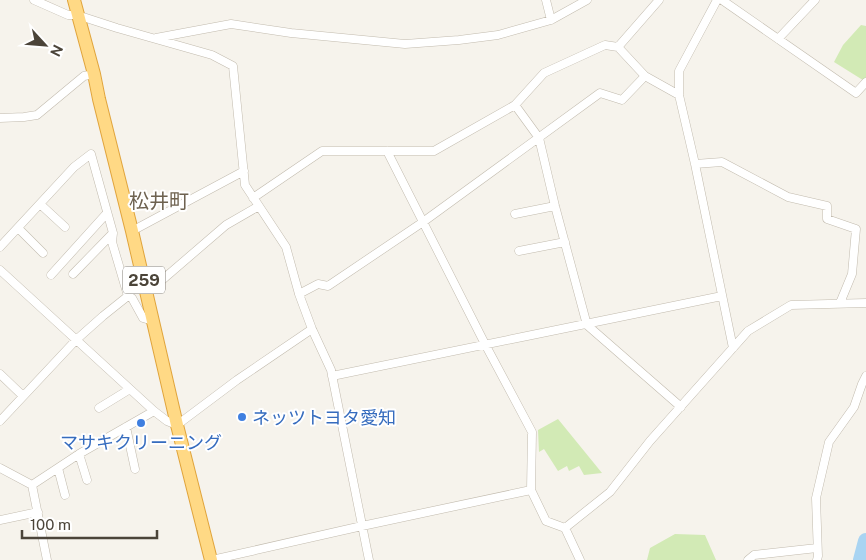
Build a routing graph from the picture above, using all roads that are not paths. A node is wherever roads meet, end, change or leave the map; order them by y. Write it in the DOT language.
graph roads {
  1 [pos="34,0"];
  2 [pos="74,0"];
  3 [pos="546,0"];
  4 [pos="587,0"];
  5 [pos="659,0"];
  6 [pos="717,0"];
  7 [pos="722,0"];
  8 [pos="815,0"];
  9 [pos="77,15"];
  10 [pos="551,20"];
  11 [pos="154,39"];
  12 [pos="778,39"];
  13 [pos="618,47"];
  14 [pos="94,74"];
  15 [pos="645,76"];
  16 [pos="866,82"];
  17 [pos="679,96"];
  18 [pos="515,105"];
  19 [pos="0,118"];
  20 [pos="539,138"];
  21 [pos="387,151"];
  22 [pos="695,164"];
  23 [pos="244,171"];
  24 [pos="254,198"];
  25 [pos="40,204"];
  26 [pos="259,206"];
  27 [pos="555,206"];
  28 [pos="107,213"];
  29 [pos="515,214"];
  30 [pos="423,222"];
  31 [pos="66,227"];
  32 [pos="18,228"];
  33 [pos="132,231"];
  34 [pos="113,233"];
  35 [pos="565,242"];
  36 [pos="0,247"];
  37 [pos="519,251"];
  38 [pos="43,252"];
  39 [pos="0,270"];
  40 [pos="74,274"];
  41 [pos="50,275"];
  42 [pos="147,293"];
  43 [pos="299,294"];
  44 [pos="128,296"];
  45 [pos="722,296"];
  46 [pos="840,303"];
  47 [pos="866,303"];
  48 [pos="153,320"];
  49 [pos="587,324"];
  50 [pos="312,329"];
  51 [pos="76,340"];
  52 [pos="485,344"];
  53 [pos="733,348"];
  54 [pos="0,374"];
  55 [pos="332,376"];
  56 [pos="866,376"];
  57 [pos="130,389"];
  58 [pos="23,396"];
  59 [pos="0,406"];
  60 [pos="681,407"];
  61 [pos="99,408"];
  62 [pos="154,411"];
  63 [pos="8,413"];
  64 [pos="0,421"];
  65 [pos="178,425"];
  66 [pos="126,427"];
  67 [pos="80,454"];
  68 [pos="58,468"];
  69 [pos="135,469"];
  70 [pos="1,470"];
  71 [pos="87,480"];
  72 [pos="32,485"];
  73 [pos="531,490"];
  74 [pos="65,495"];
  75 [pos="38,512"];
  76 [pos="0,520"];
  77 [pos="362,526"];
  78 [pos="565,528"];
  79 [pos="817,548"];
  80 [pos="47,560"];
  81 [pos="212,560"];
  82 [pos="369,560"];
  83 [pos="580,560"];
  84 [pos="748,560"];
  85 [pos="816,560"];
  1 -- 9 [label="street"];
  2 -- 9 [label="highway, 259"];
  3 -- 10 [label="street"];
  4 -- 10 [label="street"];
  5 -- 13 [label="street"];
  6 -- 17 [label="street"];
  7 -- 12 [label="street"];
  8 -- 12 [label="street"];
  9 -- 11 [label="street"];
  9 -- 14 [label="highway, 259"];
  10 -- 11 [label="street"];
  11 -- 23 [label="street"];
  12 -- 16 [label="street"];
  13 -- 15 [label="street"];
  13 -- 18 [label="street"];
  14 -- 19 [label="street"];
  14 -- 33 [label="highway, 259"];
  15 -- 17 [label="street"];
  15 -- 20 [label="street"];
  17 -- 22 [label="street"];
  18 -- 20 [label="street"];
  18 -- 21 [label="street"];
  20 -- 27 [label="street"];
  20 -- 30 [label="street"];
  21 -- 24 [label="street"];
  21 -- 30 [label="street"];
  22 -- 45 [label="street"];
  22 -- 46 [label="street"];
  23 -- 24 [label="street"];
  23 -- 33 [label="street"];
  24 -- 26 [label="street"];
  25 -- 28 [label="street"];
  25 -- 31 [label="street"];
  25 -- 32 [label="street"];
  26 -- 42 [label="street"];
  26 -- 43 [label="street"];
  27 -- 29 [label="street"];
  27 -- 35 [label="street"];
  28 -- 34 [label="street"];
  28 -- 41 [label="street"];
  30 -- 43 [label="street"];
  30 -- 52 [label="street"];
  32 -- 36 [label="street"];
  32 -- 38 [label="street"];
  33 -- 42 [label="highway, 259"];
  34 -- 40 [label="street"];
  34 -- 44 [label="street"];
  35 -- 37 [label="street"];
  35 -- 49 [label="street"];
  39 -- 51 [label="street"];
  42 -- 48 [label="highway, 259"];
  43 -- 50 [label="street"];
  44 -- 48 [label="street"];
  44 -- 51 [label="street"];
  45 -- 49 [label="street"];
  45 -- 53 [label="street"];
  46 -- 47 [label="street"];
  46 -- 53 [label="street"];
  48 -- 65 [label="highway, 259"];
  49 -- 52 [label="street"];
  49 -- 60 [label="street"];
  50 -- 55 [label="street"];
  50 -- 65 [label="street"];
  51 -- 57 [label="street"];
  51 -- 58 [label="street"];
  52 -- 55 [label="street"];
  52 -- 73 [label="street"];
  53 -- 60 [label="street"];
  54 -- 58 [label="street"];
  55 -- 77 [label="street"];
  56 -- 79 [label="street"];
  57 -- 61 [label="street"];
  57 -- 62 [label="street"];
  58 -- 63 [label="street"];
  59 -- 63 [label="street"];
  60 -- 78 [label="street"];
  62 -- 65 [label="street"];
  62 -- 66 [label="street"];
  63 -- 64 [label="street"];
  65 -- 81 [label="highway, 259"];
  66 -- 67 [label="street"];
  66 -- 69 [label="street"];
  67 -- 68 [label="street"];
  67 -- 71 [label="street"];
  68 -- 72 [label="street"];
  68 -- 74 [label="street"];
  70 -- 72 [label="street"];
  72 -- 75 [label="street"];
  73 -- 77 [label="street"];
  73 -- 78 [label="street"];
  75 -- 76 [label="street"];
  75 -- 80 [label="street"];
  77 -- 81 [label="street"];
  77 -- 82 [label="street"];
  78 -- 83 [label="street"];
  79 -- 84 [label="street"];
  79 -- 85 [label="street"];
}
